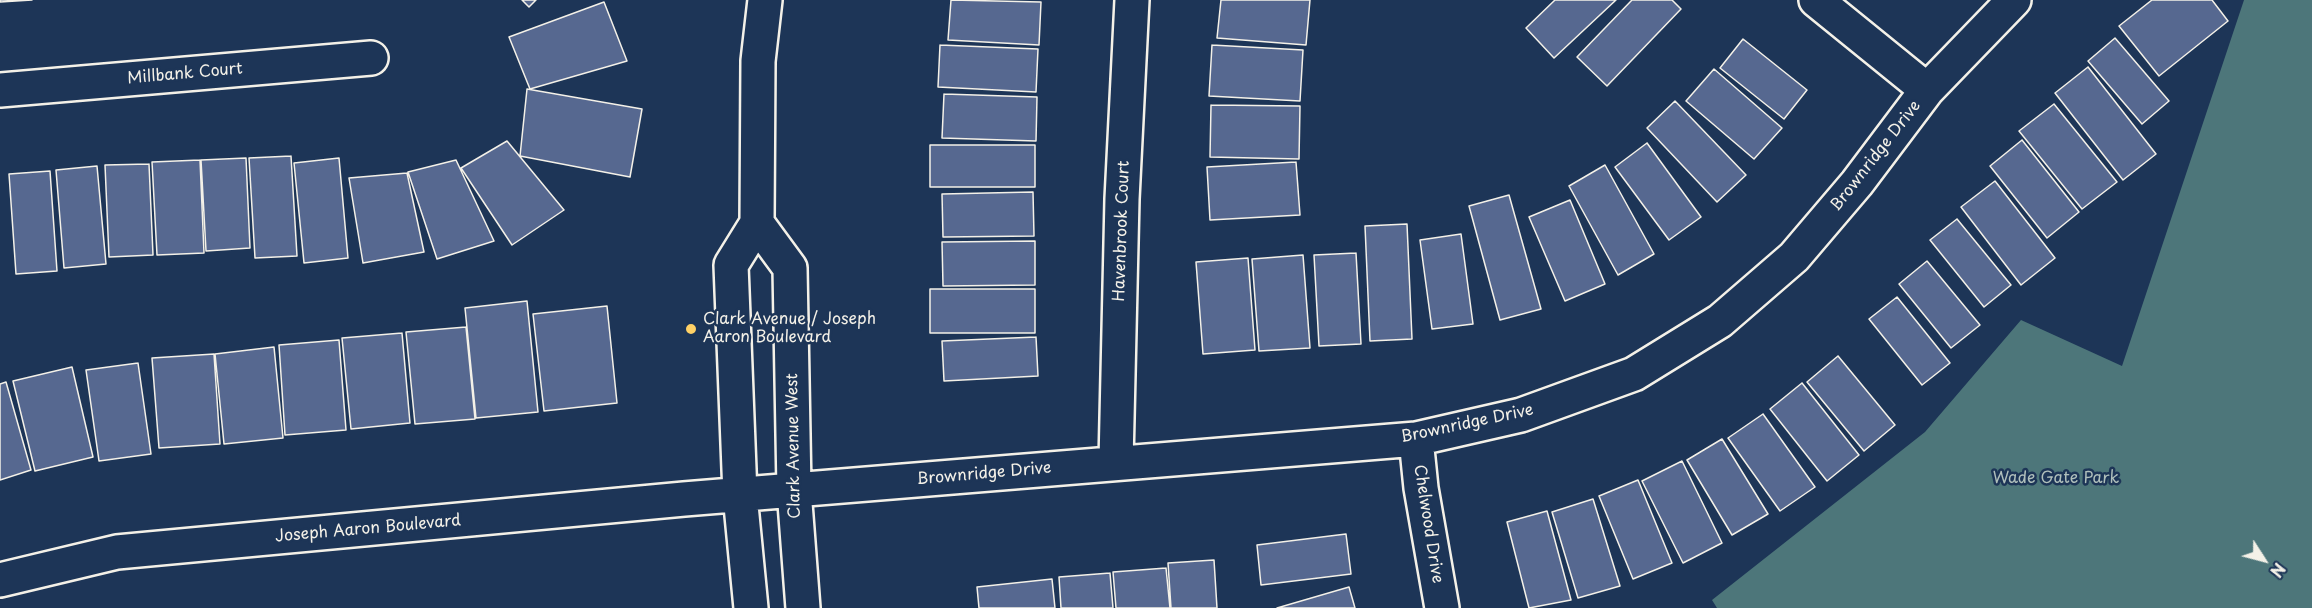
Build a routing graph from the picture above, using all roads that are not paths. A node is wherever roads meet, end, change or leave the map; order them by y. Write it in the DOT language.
graph roads {
  1 [pos="765,0"];
  2 [pos="1132,0"];
  3 [pos="1816,0"];
  4 [pos="2014,0"];
  5 [pos="371,58"];
  6 [pos="0,90"];
  7 [pos="1927,90"];
  8 [pos="757,223"];
  9 [pos="1416,439"];
  10 [pos="1116,462"];
  11 [pos="794,490"];
  12 [pos="740,495"];
  13 [pos="0,580"];
  14 [pos="751,608"];
  15 [pos="803,608"];
  16 [pos="1442,608"];
  1 -- 8 [label="street"];
  2 -- 10 [label="street, Havenbrook Court"];
  3 -- 7 [label="street"];
  4 -- 7 [label="street, Brownridge Drive"];
  5 -- 6 [label="street, Millbank Court"];
  7 -- 9 [label="street, Brownridge Drive"];
  8 -- 11 [label="street, Clark Avenue West"];
  8 -- 12 [label="street"];
  9 -- 10 [label="street, Brownridge Drive"];
  9 -- 16 [label="street, Chelwood Drive"];
  10 -- 11 [label="street, Brownridge Drive"];
  11 -- 12 [label="street, Brownridge Drive"];
  11 -- 15 [label="street, Clark Avenue West"];
  12 -- 13 [label="street, Joseph Aaron Boulevard"];
  12 -- 14 [label="street"];
}
